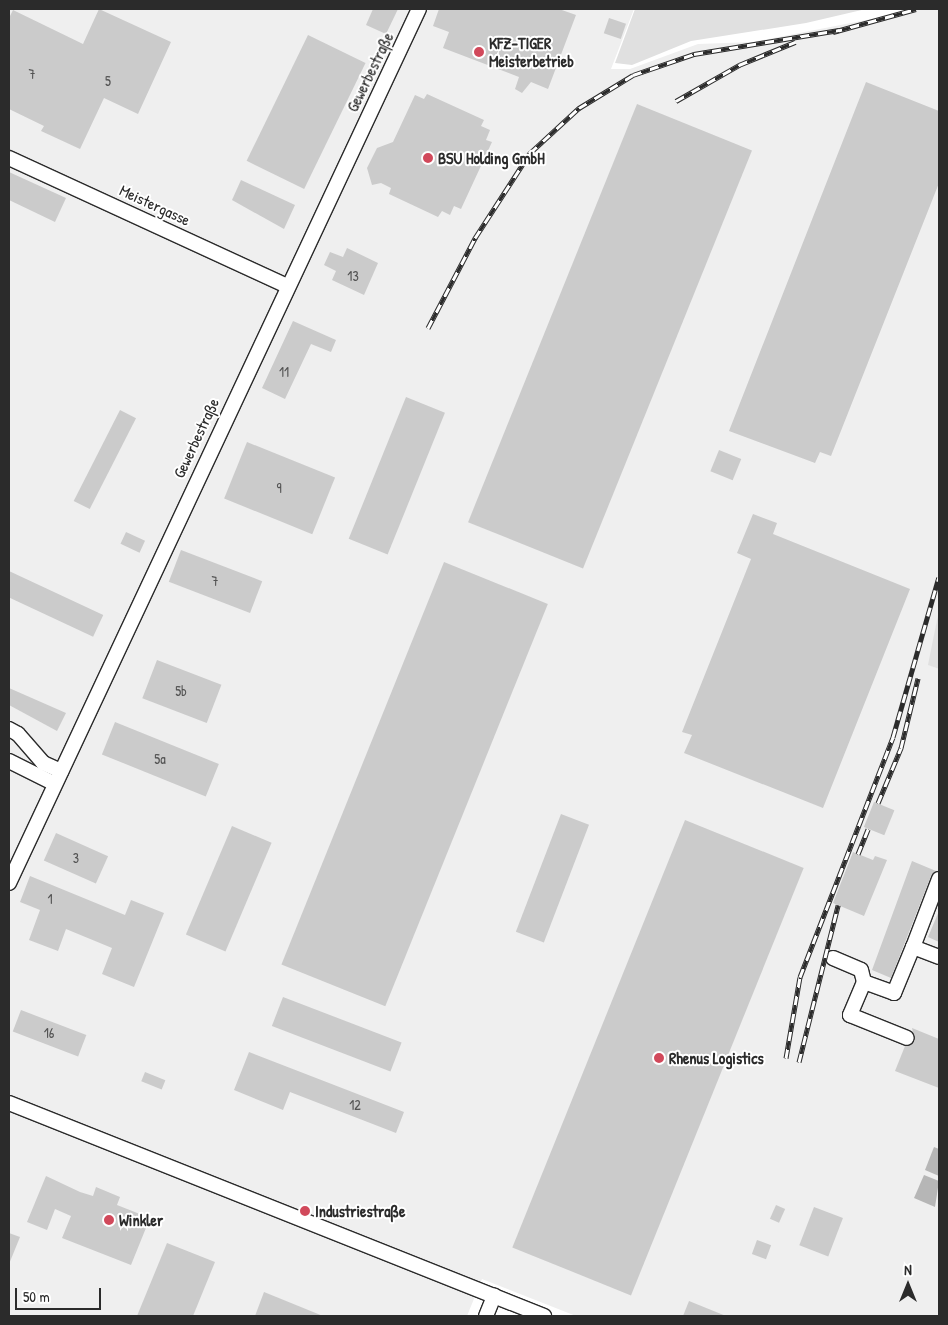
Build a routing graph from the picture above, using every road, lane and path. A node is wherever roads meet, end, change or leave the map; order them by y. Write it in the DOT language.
graph roads {
  1 [pos="419,9"];
  2 [pos="9,158"];
  3 [pos="286,286"];
  4 [pos="9,729"];
  5 [pos="9,761"];
  6 [pos="61,771"];
  7 [pos="55,784"];
  8 [pos="939,879"];
  9 [pos="9,883"];
  10 [pos="913,947"];
  11 [pos="939,957"];
  12 [pos="833,958"];
  13 [pos="864,982"];
  14 [pos="907,1038"];
  15 [pos="9,1103"];
  16 [pos="494,1296"];
  17 [pos="486,1316"];
  18 [pos="544,1316"];
  1 -- 3 [label="street, Gewerbestraße"];
  2 -- 3 [label="street, Meistergasse"];
  3 -- 6 [label="street, Gewerbestraße"];
  4 -- 6 [label="street"];
  5 -- 7 [label="street"];
  6 -- 7 [label="street, Gewerbestraße"];
  7 -- 9 [label="street, Gewerbestraße"];
  8 -- 10 [label="street"];
  10 -- 11 [label="street"];
  10 -- 13 [label="street"];
  12 -- 13 [label="street"];
  13 -- 14 [label="street"];
  15 -- 16 [label="street"];
  16 -- 17 [label="street"];
  16 -- 18 [label="street"];
}
